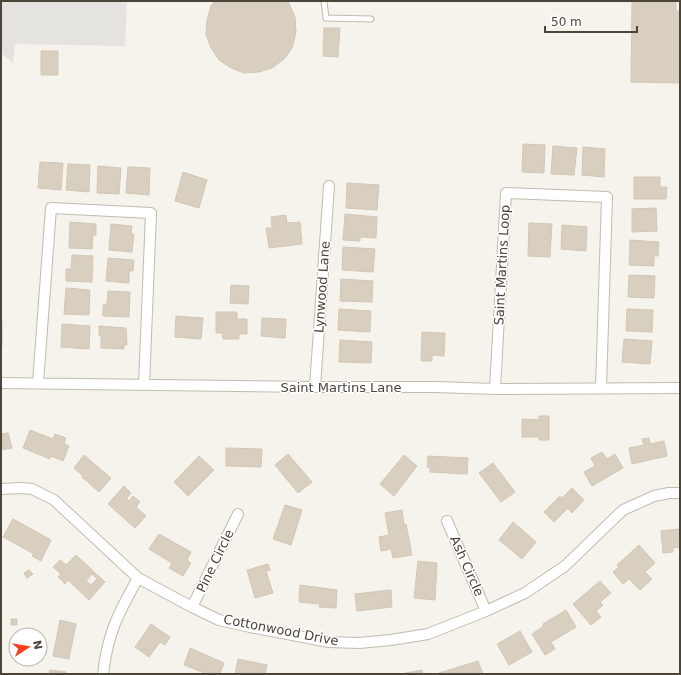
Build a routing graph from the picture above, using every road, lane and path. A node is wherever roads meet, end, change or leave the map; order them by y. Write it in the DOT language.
graph roads {
  1 [pos="324,1"];
  2 [pos="371,19"];
  3 [pos="329,186"];
  4 [pos="1,383"];
  5 [pos="38,383"];
  6 [pos="144,384"];
  7 [pos="315,387"];
  8 [pos="601,388"];
  9 [pos="680,388"];
  10 [pos="495,389"];
  11 [pos="1,489"];
  12 [pos="680,492"];
  13 [pos="238,514"];
  14 [pos="447,521"];
  15 [pos="138,578"];
  16 [pos="192,607"];
  17 [pos="486,611"];
  18 [pos="103,674"];
  1 -- 2 [label="lane"];
  3 -- 7 [label="street, Lynwood Lane"];
  4 -- 5 [label="street, Saint Martins Lane"];
  5 -- 6 [label="street, Saint Martins Lane"];
  5 -- 6 [label="street"];
  6 -- 7 [label="street, Saint Martins Lane"];
  7 -- 10 [label="street, Saint Martins Lane"];
  8 -- 9 [label="street, Saint Martins Lane"];
  8 -- 10 [label="street, Saint Martins Lane"];
  8 -- 10 [label="street, Saint Martins Loop"];
  11 -- 15 [label="street, Cottonwood Drive"];
  12 -- 17 [label="street, Cottonwood Drive"];
  13 -- 16 [label="street, Pine Circle"];
  14 -- 17 [label="street, Ash Circle"];
  15 -- 16 [label="street, Cottonwood Drive"];
  15 -- 18 [label="street"];
  16 -- 17 [label="street, Cottonwood Drive"];
}
